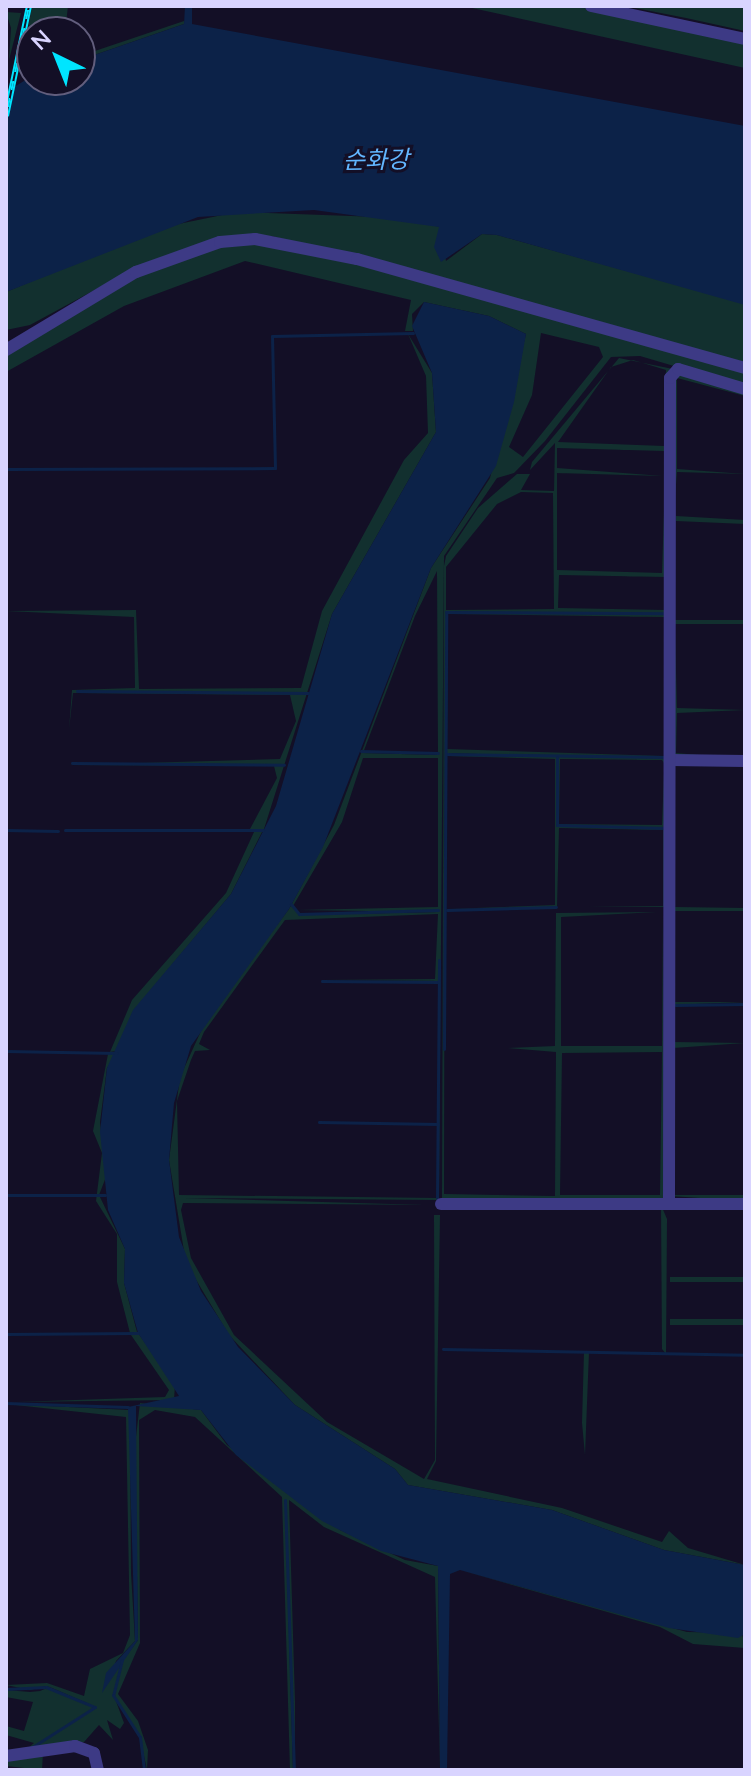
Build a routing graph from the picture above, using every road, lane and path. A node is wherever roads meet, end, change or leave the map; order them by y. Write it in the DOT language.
graph roads {
  1 [pos="591,6"];
  2 [pos="745,39"];
  3 [pos="6,350"];
  4 [pos="745,368"];
  5 [pos="745,389"];
  6 [pos="670,760"];
  7 [pos="745,761"];
  8 [pos="669,1203"];
  9 [pos="441,1204"];
  10 [pos="745,1204"];
  11 [pos="6,1756"];
  12 [pos="98,1770"];
  1 -- 2 [label="street"];
  3 -- 4 [label="street"];
  5 -- 6 [label="street"];
  6 -- 7 [label="street"];
  6 -- 8 [label="street"];
  8 -- 9 [label="street"];
  8 -- 10 [label="street"];
  11 -- 12 [label="street"];
}
